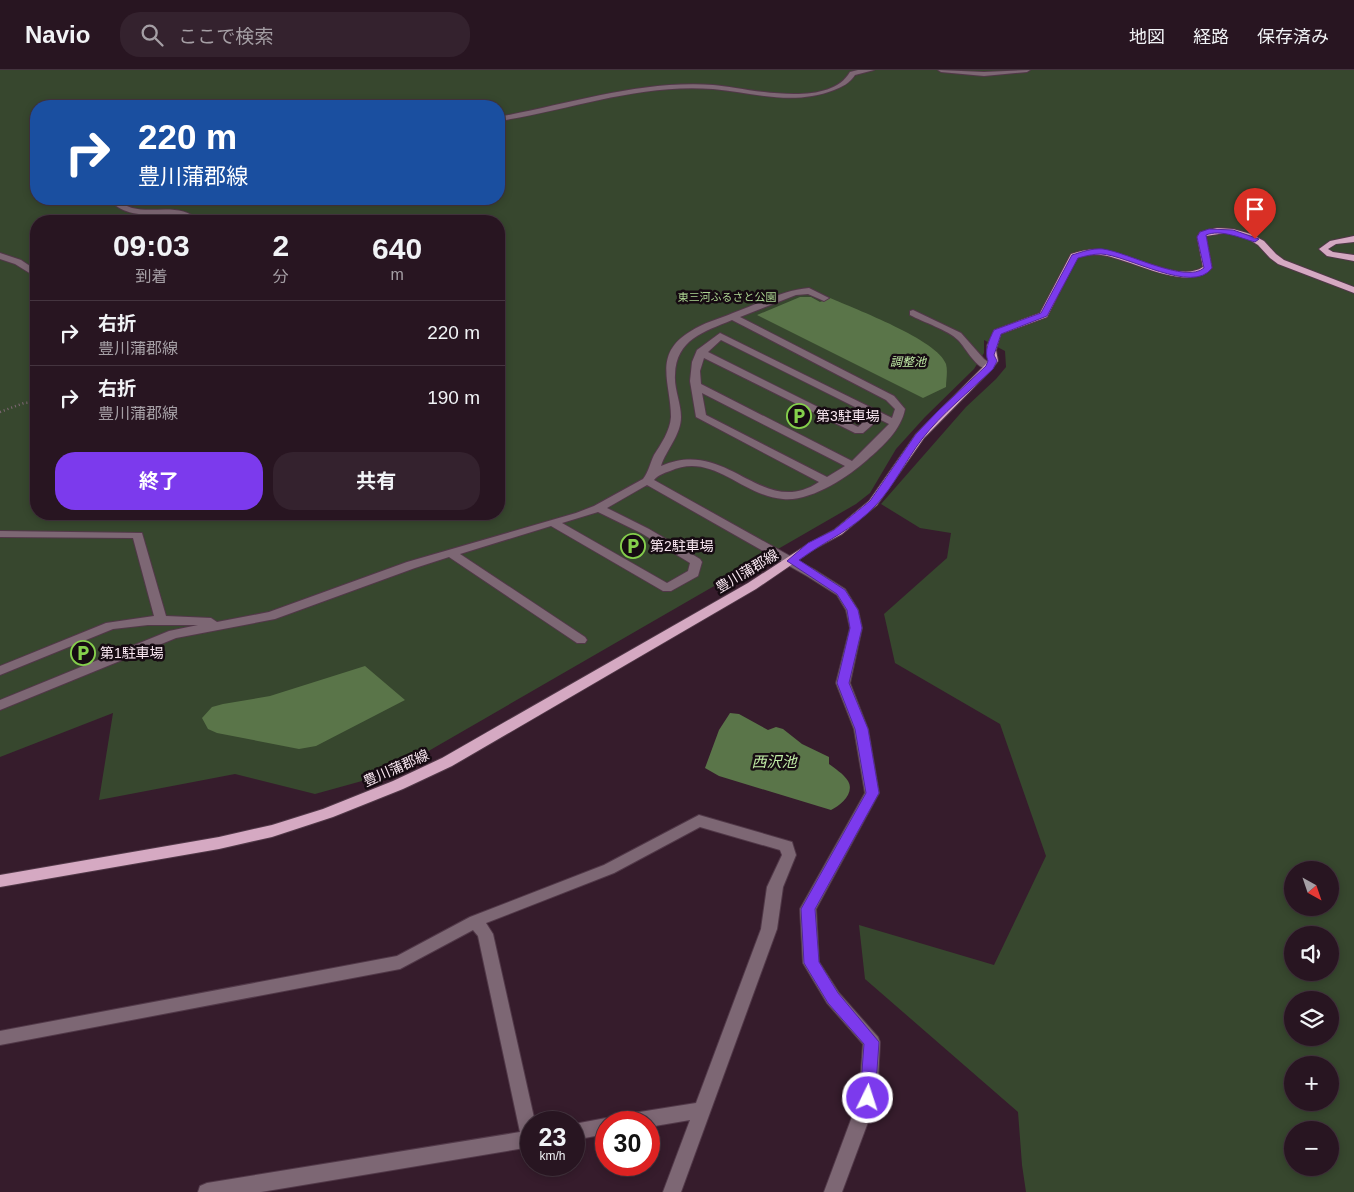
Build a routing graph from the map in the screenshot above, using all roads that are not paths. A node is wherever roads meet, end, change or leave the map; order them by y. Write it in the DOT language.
graph roads {
  1 [pos="871,70"];
  2 [pos="941,70"];
  3 [pos="1027,70"];
  4 [pos="505,118"];
  5 [pos="121,205"];
  6 [pos="188,215"];
  7 [pos="1354,239"];
  8 [pos="0,256"];
  9 [pos="1354,258"];
  10 [pos="30,270"];
  11 [pos="1354,290"];
  12 [pos="824,298"];
  13 [pos="913,313"];
  14 [pos="732,317"];
  15 [pos="700,352"];
  16 [pos="989,368"];
  17 [pos="696,386"];
  18 [pos="878,414"];
  19 [pos="896,423"];
  20 [pos="853,466"];
  21 [pos="650,478"];
  22 [pos="827,482"];
  23 [pos="598,508"];
  24 [pos="552,522"];
  25 [pos="0,534"];
  26 [pos="451,553"];
  27 [pos="792,561"];
  28 [pos="161,619"];
  29 [pos="233,623"];
  30 [pos="581,640"];
  31 [pos="0,671"];
  32 [pos="0,706"];
  33 [pos="0,881"];
  34 [pos="475,921"];
  35 [pos="0,1038"];
  36 [pos="703,1110"];
  37 [pos="525,1111"];
  38 [pos="660,1117"];
  39 [pos="520,1141"];
  40 [pos="207,1192"];
  41 [pos="672,1192"];
  42 [pos="833,1192"];
  1 -- 4 [label="street"];
  2 -- 3 [label="street"];
  5 -- 6 [label="street"];
  7 -- 9 [label="main road"];
  8 -- 10 [label="street"];
  11 -- 16 [label="main road"];
  12 -- 14 [label="street"];
  13 -- 16 [label="street"];
  14 -- 19 [label="street"];
  14 -- 21 [label="street"];
  15 -- 17 [label="street"];
  15 -- 18 [label="street"];
  15 -- 18 [label="street"];
  16 -- 27 [label="main road, 豊川蒲郡線"];
  17 -- 20 [label="street"];
  17 -- 22 [label="street"];
  18 -- 19 [label="street"];
  19 -- 20 [label="street"];
  20 -- 22 [label="street"];
  21 -- 22 [label="street"];
  21 -- 23 [label="street"];
  21 -- 27 [label="street"];
  23 -- 24 [label="street"];
  23 -- 24 [label="street"];
  24 -- 26 [label="street"];
  25 -- 28 [label="street"];
  26 -- 29 [label="street"];
  26 -- 30 [label="street"];
  27 -- 33 [label="main road, 豊川蒲郡線"];
  27 -- 42 [label="street"];
  28 -- 29 [label="street"];
  28 -- 31 [label="street"];
  29 -- 32 [label="street"];
  34 -- 35 [label="street"];
  34 -- 36 [label="street"];
  34 -- 37 [label="street"];
  36 -- 38 [label="street"];
  36 -- 41 [label="street"];
  39 -- 40 [label="street"];
}
